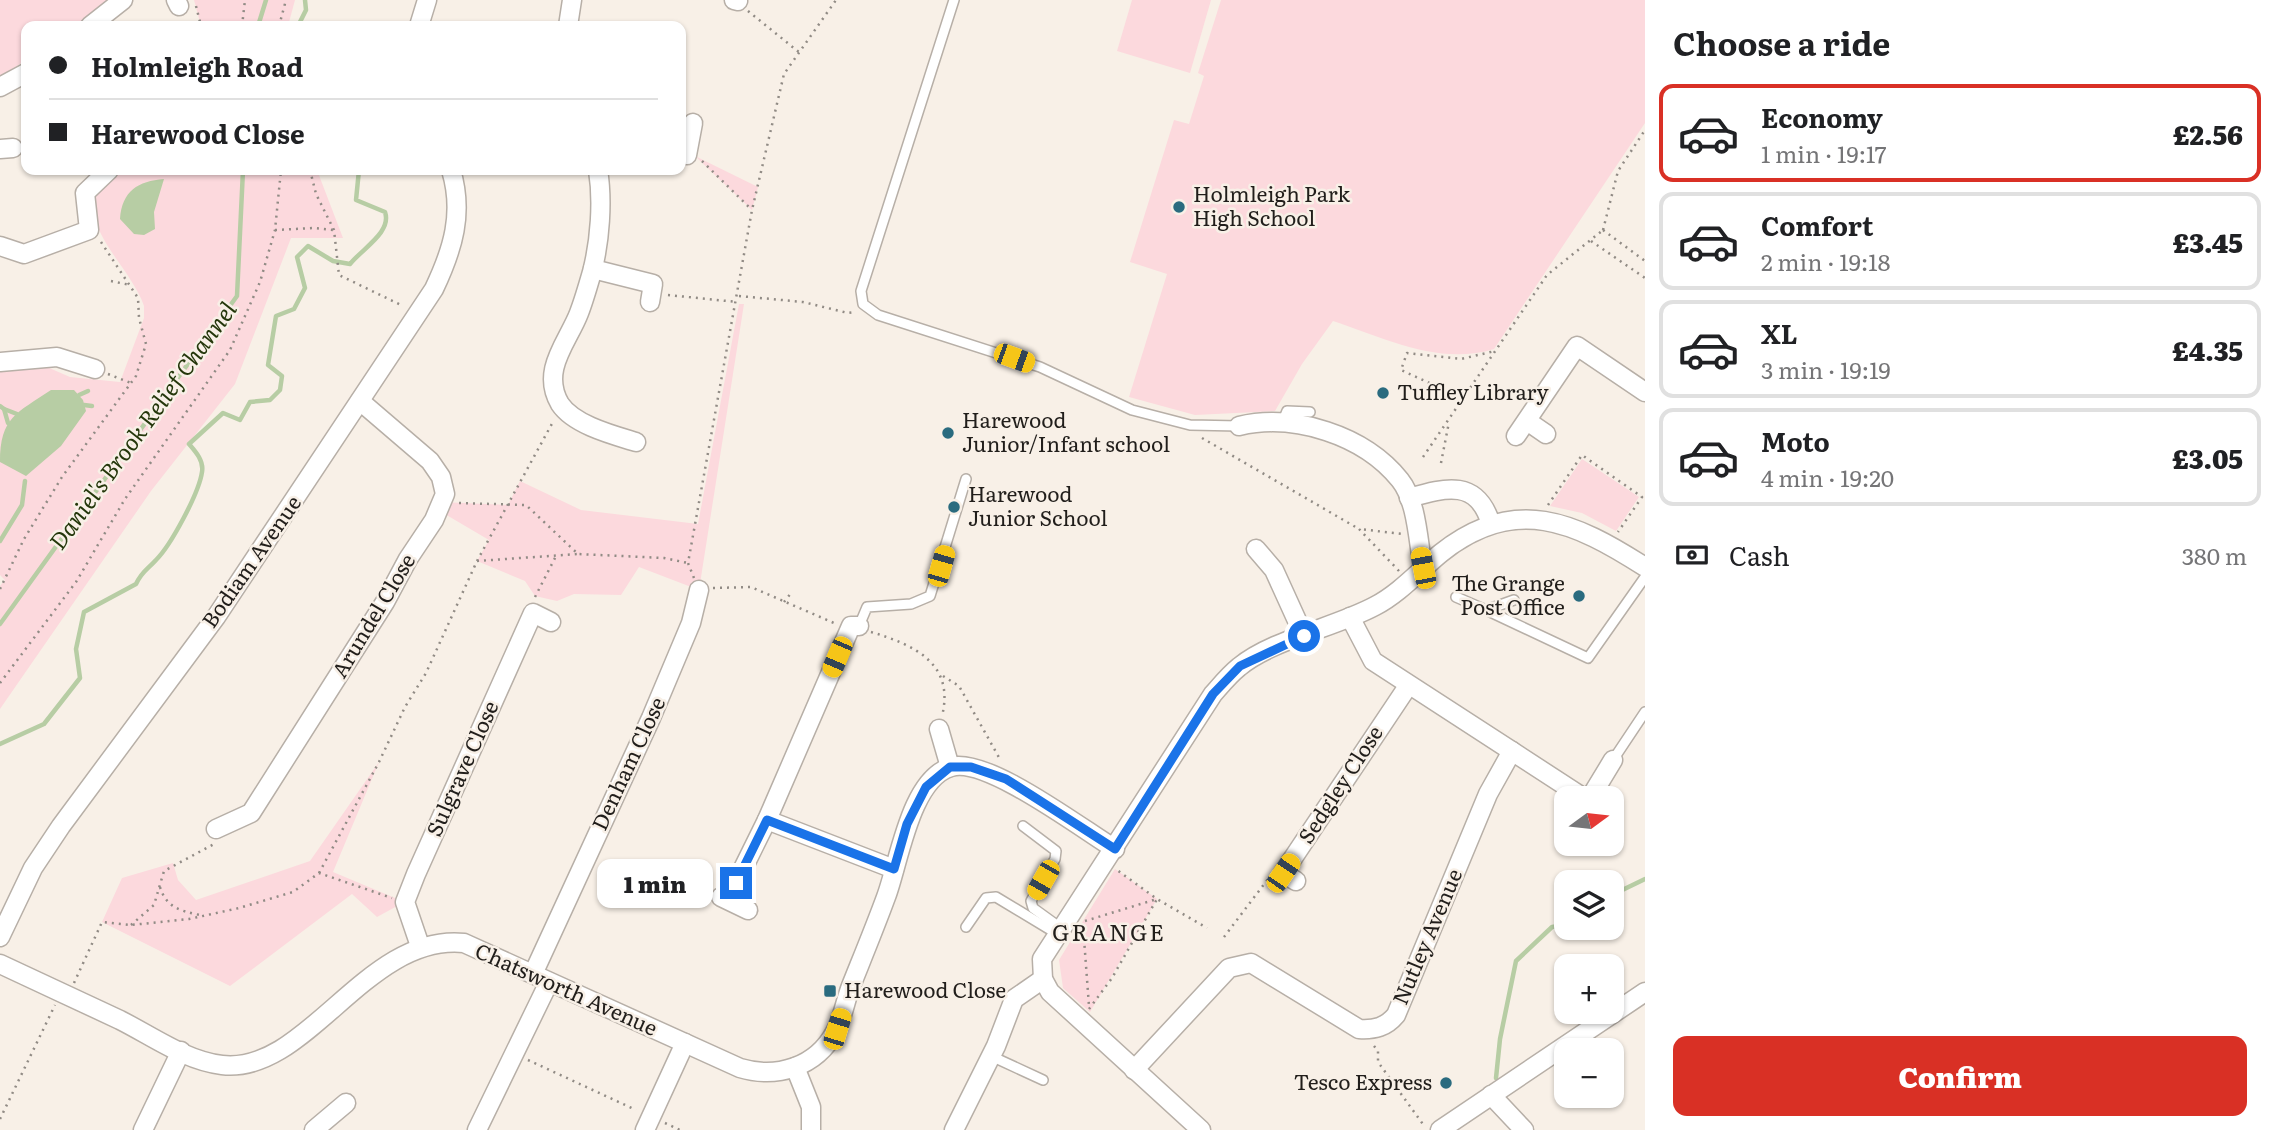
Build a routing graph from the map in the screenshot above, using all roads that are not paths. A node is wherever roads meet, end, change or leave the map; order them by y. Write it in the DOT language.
graph roads {
  1 [pos="123,0"];
  2 [pos="427,0"];
  3 [pos="572,0"];
  4 [pos="954,0"];
  5 [pos="97,21"];
  6 [pos="421,21"];
  7 [pos="569,21"];
  8 [pos="21,76"];
  9 [pos="0,87"];
  10 [pos="104,175"];
  11 [pos="452,175"];
  12 [pos="598,175"];
  13 [pos="0,246"];
  14 [pos="593,269"];
  15 [pos="650,298"];
  16 [pos="0,362"];
  17 [pos="95,369"];
  18 [pos="1645,392"];
  19 [pos="360,401"];
  20 [pos="1310,412"];
  21 [pos="1527,421"];
  22 [pos="1282,423"];
  23 [pos="1239,426"];
  24 [pos="1546,434"];
  25 [pos="1516,436"];
  26 [pos="636,442"];
  27 [pos="966,479"];
  28 [pos="1409,498"];
  29 [pos="1491,524"];
  30 [pos="1256,549"];
  31 [pos="1645,567"];
  32 [pos="1423,568"];
  33 [pos="1645,578"];
  34 [pos="699,590"];
  35 [pos="1456,597"];
  36 [pos="1514,600"];
  37 [pos="1486,610"];
  38 [pos="1350,617"];
  39 [pos="551,622"];
  40 [pos="855,626"];
  41 [pos="1304,636"];
  42 [pos="1408,686"];
  43 [pos="1645,712"];
  44 [pos="939,729"];
  45 [pos="1512,751"];
  46 [pos="1613,760"];
  47 [pos="950,767"];
  48 [pos="1566,786"];
  49 [pos="1597,786"];
  50 [pos="767,820"];
  51 [pos="1023,826"];
  52 [pos="215,828"];
  53 [pos="1110,856"];
  54 [pos="894,869"];
  55 [pos="1290,877"];
  56 [pos="748,910"];
  57 [pos="967,927"];
  58 [pos="1061,932"];
  59 [pos="0,937"];
  60 [pos="420,946"];
  61 [pos="0,964"];
  62 [pos="541,978"];
  63 [pos="1043,979"];
  64 [pos="1645,992"];
  65 [pos="685,1043"];
  66 [pos="181,1051"];
  67 [pos="991,1056"];
  68 [pos="795,1068"];
  69 [pos="1134,1070"];
  70 [pos="1042,1080"];
  71 [pos="1491,1095"];
  72 [pos="346,1103"];
  73 [pos="329,1115"];
  74 [pos="648,1124"];
  75 [pos="1196,1128"];
  76 [pos="143,1130"];
  77 [pos="314,1130"];
  78 [pos="341,1130"];
  79 [pos="477,1130"];
  80 [pos="811,1130"];
  81 [pos="954,1130"];
  82 [pos="1440,1130"];
  83 [pos="1524,1130"];
  1 -- 5 [label="street"];
  2 -- 6 [label="street"];
  3 -- 7 [label="street"];
  4 -- 23 [label="lane"];
  8 -- 9 [label="street"];
  10 -- 13 [label="street"];
  11 -- 19 [label="street, Bodiam Avenue"];
  12 -- 14 [label="street"];
  14 -- 15 [label="street"];
  14 -- 26 [label="street"];
  16 -- 17 [label="street"];
  18 -- 21 [label="street"];
  19 -- 52 [label="street, Arundel Close"];
  19 -- 59 [label="street, Bodiam Avenue"];
  20 -- 22 [label="lane"];
  21 -- 24 [label="street"];
  21 -- 25 [label="street"];
  22 -- 23 [label="street"];
  22 -- 28 [label="street"];
  27 -- 40 [label="lane"];
  28 -- 29 [label="street"];
  28 -- 32 [label="street"];
  29 -- 31 [label="street"];
  29 -- 32 [label="street"];
  30 -- 41 [label="street"];
  32 -- 38 [label="street"];
  33 -- 37 [label="lane"];
  34 -- 62 [label="street, Denham Close"];
  35 -- 37 [label="lane"];
  36 -- 37 [label="lane"];
  38 -- 41 [label="street"];
  38 -- 42 [label="street"];
  39 -- 60 [label="street, Sulgrave Close"];
  40 -- 50 [label="street"];
  41 -- 53 [label="street"];
  42 -- 45 [label="street"];
  42 -- 55 [label="street, Sedgley Close"];
  43 -- 46 [label="lane"];
  44 -- 47 [label="street"];
  45 -- 48 [label="street"];
  45 -- 69 [label="street, Nutley Avenue"];
  46 -- 49 [label="street"];
  47 -- 53 [label="street"];
  47 -- 54 [label="street, Chatsworth Avenue"];
  50 -- 54 [label="street"];
  50 -- 56 [label="street"];
  51 -- 58 [label="lane"];
  53 -- 58 [label="street"];
  54 -- 68 [label="street, Chatsworth Avenue"];
  57 -- 58 [label="lane"];
  58 -- 63 [label="street"];
  60 -- 62 [label="street, Chatsworth Avenue"];
  60 -- 66 [label="street, Chatsworth Avenue"];
  61 -- 66 [label="street, Chatsworth Avenue"];
  62 -- 65 [label="street, Chatsworth Avenue"];
  62 -- 79 [label="street, Denham Close"];
  63 -- 67 [label="street"];
  63 -- 69 [label="street"];
  64 -- 71 [label="street"];
  65 -- 68 [label="street, Chatsworth Avenue"];
  65 -- 74 [label="street"];
  66 -- 76 [label="street"];
  67 -- 70 [label="lane"];
  67 -- 81 [label="street"];
  68 -- 80 [label="street"];
  69 -- 75 [label="street"];
  71 -- 82 [label="street"];
  71 -- 83 [label="street"];
  72 -- 73 [label="street"];
  73 -- 77 [label="street"];
  73 -- 78 [label="street"];
}
